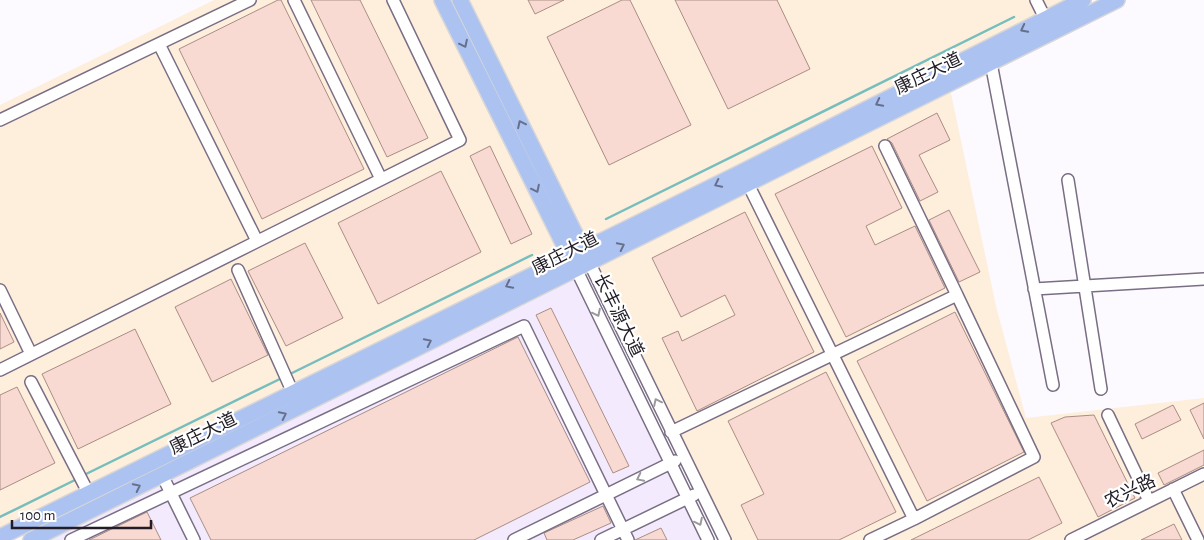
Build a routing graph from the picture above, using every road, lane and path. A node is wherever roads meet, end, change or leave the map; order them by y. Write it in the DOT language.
graph roads {
  1 [pos="250,0"];
  2 [pos="294,0"];
  3 [pos="393,0"];
  4 [pos="442,0"];
  5 [pos="460,0"];
  6 [pos="1036,0"];
  7 [pos="1083,0"];
  8 [pos="1117,0"];
  9 [pos="1045,18"];
  10 [pos="159,44"];
  11 [pos="991,63"];
  12 [pos="0,120"];
  13 [pos="885,146"];
  14 [pos="745,178"];
  15 [pos="381,179"];
  16 [pos="1068,180"];
  17 [pos="257,241"];
  18 [pos="579,259"];
  19 [pos="238,270"];
  20 [pos="1204,278"];
  21 [pos="1084,286"];
  22 [pos="1034,289"];
  23 [pos="0,290"];
  24 [pos="957,295"];
  25 [pos="31,354"];
  26 [pos="832,354"];
  27 [pos="0,370"];
  28 [pos="32,382"];
  29 [pos="1053,385"];
  30 [pos="290,386"];
  31 [pos="1101,388"];
  32 [pos="1108,415"];
  33 [pos="671,432"];
  34 [pos="683,457"];
  35 [pos="670,463"];
  36 [pos="1204,474"];
  37 [pos="162,475"];
  38 [pos="85,487"];
  39 [pos="1173,490"];
  40 [pos="701,492"];
  41 [pos="171,493"];
  42 [pos="607,494"];
  43 [pos="687,498"];
  44 [pos="1149,501"];
  45 [pos="914,519"];
  46 [pos="626,535"];
  47 [pos="0,538"];
  48 [pos="1204,538"];
  49 [pos="31,540"];
  50 [pos="71,540"];
  51 [pos="194,540"];
  52 [pos="514,540"];
  53 [pos="601,540"];
  54 [pos="708,540"];
  55 [pos="725,540"];
  56 [pos="870,540"];
  57 [pos="1071,540"];
  58 [pos="1199,540"];
  1 -- 10 [label="street"];
  2 -- 15 [label="street"];
  3 -- 15 [label="street"];
  4 -- 18 [label="main road, 长丰源大道, one-way"];
  18 -- 5 [label="main road, 长丰源大道, one-way"];
  6 -- 9 [label="street"];
  7 -- 9 [label="main road, 康庄大道"];
  8 -- 11 [label="main road, 康庄大道"];
  9 -- 14 [label="main road, 康庄大道, one-way"];
  10 -- 12 [label="street"];
  10 -- 17 [label="street"];
  11 -- 14 [label="main road, 康庄大道"];
  11 -- 22 [label="street"];
  13 -- 24 [label="street"];
  14 -- 18 [label="main road, 康庄大道"];
  14 -- 26 [label="street"];
  15 -- 17 [label="street"];
  16 -- 21 [label="street"];
  17 -- 25 [label="street"];
  18 -- 30 [label="main road, 康庄大道, one-way"];
  33 -- 18 [label="street, 长丰源大道, one-way"];
  18 -- 35 [label="street, 长丰源大道, one-way"];
  37 -- 18 [label="main road, 康庄大道, one-way"];
  19 -- 30 [label="street"];
  20 -- 21 [label="street"];
  21 -- 22 [label="street"];
  21 -- 31 [label="street"];
  22 -- 29 [label="street"];
  23 -- 25 [label="street"];
  24 -- 26 [label="street"];
  24 -- 45 [label="street"];
  25 -- 27 [label="street"];
  26 -- 33 [label="street"];
  26 -- 45 [label="street"];
  28 -- 38 [label="street"];
  30 -- 38 [label="main road, 康庄大道"];
  32 -- 44 [label="street"];
  33 -- 34 [label="street, 长丰源大道"];
  34 -- 35 [label="street"];
  34 -- 40 [label="street, 长丰源大道"];
  35 -- 42 [label="street, one-way"];
  35 -- 43 [label="street, 长丰源大道"];
  36 -- 39 [label="street, 农兴路"];
  37 -- 41 [label="street"];
  49 -- 37 [label="main road, 康庄大道, one-way"];
  38 -- 47 [label="main road, 康庄大道"];
  39 -- 44 [label="street, 农兴路"];
  39 -- 58 [label="street"];
  40 -- 43 [label="street"];
  40 -- 55 [label="street, 长丰源大道"];
  41 -- 42 [label="street"];
  41 -- 50 [label="street"];
  41 -- 51 [label="street"];
  42 -- 46 [label="street"];
  42 -- 52 [label="street"];
  43 -- 46 [label="street"];
  43 -- 54 [label="street, 长丰源大道, one-way"];
  44 -- 57 [label="street, 农兴路"];
  45 -- 56 [label="street"];
  46 -- 53 [label="street"];
  48 -- 58 [label="street"];
}
